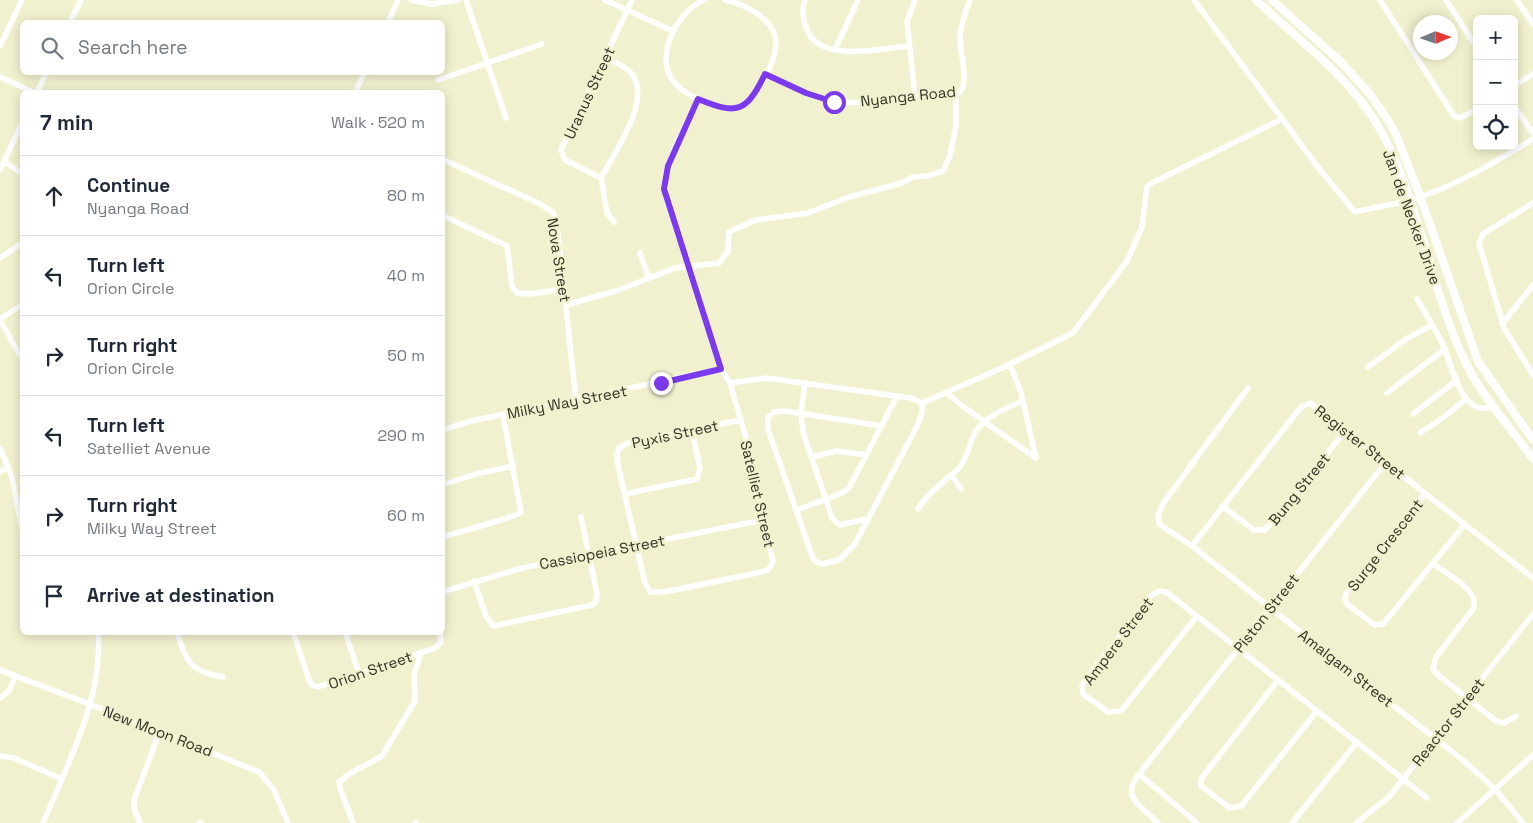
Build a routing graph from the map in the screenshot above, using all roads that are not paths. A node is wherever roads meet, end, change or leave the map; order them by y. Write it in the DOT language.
graph roads {
  1 [pos="22,0"];
  2 [pos="81,0"];
  3 [pos="398,0"];
  4 [pos="411,0"];
  5 [pos="458,0"];
  6 [pos="466,0"];
  7 [pos="604,0"];
  8 [pos="632,0"];
  9 [pos="704,0"];
  10 [pos="724,0"];
  11 [pos="805,0"];
  12 [pos="858,0"];
  13 [pos="915,0"];
  14 [pos="970,0"];
  15 [pos="1194,0"];
  16 [pos="1256,0"];
  17 [pos="1272,0"];
  18 [pos="1380,0"];
  19 [pos="1446,0"];
  20 [pos="1517,0"];
  21 [pos="744,3"];
  22 [pos="627,10"];
  23 [pos="71,20"];
  24 [pos="389,20"];
  25 [pos="1533,24"];
  26 [pos="673,31"];
  27 [pos="1473,42"];
  28 [pos="542,44"];
  29 [pos="0,46"];
  30 [pos="909,46"];
  31 [pos="835,50"];
  32 [pos="606,57"];
  33 [pos="487,63"];
  34 [pos="765,74"];
  35 [pos="1533,74"];
  36 [pos="46,75"];
  37 [pos="364,75"];
  38 [pos="0,77"];
  39 [pos="438,80"];
  40 [pos="1518,83"];
  41 [pos="29,90"];
  42 [pos="39,90"];
  43 [pos="356,90"];
  44 [pos="956,92"];
  45 [pos="915,96"];
  46 [pos="698,99"];
  47 [pos="1473,111"];
  48 [pos="1518,112"];
  49 [pos="506,118"];
  50 [pos="1282,119"];
  51 [pos="20,127"];
  52 [pos="1533,133"];
  53 [pos="1533,139"];
  54 [pos="445,160"];
  55 [pos="4,162"];
  56 [pos="0,170"];
  57 [pos="20,173"];
  58 [pos="601,178"];
  59 [pos="1420,196"];
  60 [pos="1409,200"];
  61 [pos="1533,203"];
  62 [pos="445,216"];
  63 [pos="614,222"];
  64 [pos="20,244"];
  65 [pos="640,253"];
  66 [pos="0,258"];
  67 [pos="690,268"];
  68 [pos="649,278"];
  69 [pos="1533,285"];
  70 [pos="564,289"];
  71 [pos="1417,299"];
  72 [pos="566,305"];
  73 [pos="20,306"];
  74 [pos="0,320"];
  75 [pos="1502,324"];
  76 [pos="1432,325"];
  77 [pos="1444,349"];
  78 [pos="20,356"];
  79 [pos="1010,364"];
  80 [pos="1368,367"];
  81 [pos="721,369"];
  82 [pos="1532,370"];
  83 [pos="1456,380"];
  84 [pos="730,383"];
  85 [pos="805,383"];
  86 [pos="1248,388"];
  87 [pos="946,392"];
  88 [pos="1386,393"];
  89 [pos="897,396"];
  90 [pos="1466,399"];
  91 [pos="576,400"];
  92 [pos="1023,401"];
  93 [pos="922,403"];
  94 [pos="1494,406"];
  95 [pos="801,414"];
  96 [pos="1414,414"];
  97 [pos="503,415"];
  98 [pos="740,420"];
  99 [pos="985,422"];
  100 [pos="882,426"];
  101 [pos="445,429"];
  102 [pos="1346,430"];
  103 [pos="692,431"];
  104 [pos="1420,433"];
  105 [pos="1533,440"];
  106 [pos="0,448"];
  107 [pos="867,455"];
  108 [pos="812,457"];
  109 [pos="1533,459"];
  110 [pos="1386,462"];
  111 [pos="512,466"];
  112 [pos="9,468"];
  113 [pos="0,471"];
  114 [pos="951,475"];
  115 [pos="445,484"];
  116 [pos="961,489"];
  117 [pos="625,494"];
  118 [pos="1426,494"];
  119 [pos="825,499"];
  120 [pos="1222,506"];
  121 [pos="918,509"];
  122 [pos="797,510"];
  123 [pos="582,517"];
  124 [pos="868,519"];
  125 [pos="20,520"];
  126 [pos="763,520"];
  127 [pos="1465,524"];
  128 [pos="445,536"];
  129 [pos="638,544"];
  130 [pos="1192,546"];
  131 [pos="589,555"];
  132 [pos="1434,564"];
  133 [pos="1533,578"];
  134 [pos="474,581"];
  135 [pos="445,591"];
  136 [pos="1270,608"];
  137 [pos="1533,614"];
  138 [pos="1197,616"];
  139 [pos="98,635"];
  140 [pos="178,635"];
  141 [pos="294,635"];
  142 [pos="346,635"];
  143 [pos="440,635"];
  144 [pos="1238,648"];
  145 [pos="421,653"];
  146 [pos="0,670"];
  147 [pos="359,673"];
  148 [pos="224,676"];
  149 [pos="16,677"];
  150 [pos="1278,680"];
  151 [pos="0,698"];
  152 [pos="1466,698"];
  153 [pos="90,705"];
  154 [pos="1318,711"];
  155 [pos="1516,716"];
  156 [pos="160,732"];
  157 [pos="1435,738"];
  158 [pos="1357,742"];
  159 [pos="1533,755"];
  160 [pos="0,756"];
  161 [pos="1139,774"];
  162 [pos="62,779"];
  163 [pos="1403,779"];
  164 [pos="1495,789"];
  165 [pos="1427,798"];
  166 [pos="286,822"];
  167 [pos="43,823"];
  168 [pos="140,823"];
  169 [pos="353,823"];
  170 [pos="1158,823"];
  171 [pos="1198,823"];
  172 [pos="1292,823"];
  173 [pos="1356,823"];
  174 [pos="1457,823"];
  175 [pos="1523,823"];
  1 -- 29 [label="street"];
  2 -- 23 [label="street"];
  3 -- 24 [label="street"];
  4 -- 5 [label="street"];
  6 -- 33 [label="street"];
  7 -- 22 [label="street"];
  8 -- 22 [label="street, Uranus Street"];
  9 -- 26 [label="street"];
  10 -- 21 [label="street"];
  11 -- 31 [label="street"];
  12 -- 31 [label="street"];
  13 -- 30 [label="street"];
  14 -- 44 [label="street, Nyanga Road"];
  15 -- 50 [label="street"];
  16 -- 60 [label="main road, Jan de Necker Drive"];
  17 -- 59 [label="main road, Jan de Necker Drive"];
  18 -- 47 [label="street"];
  19 -- 27 [label="street"];
  20 -- 25 [label="street"];
  21 -- 34 [label="street"];
  22 -- 26 [label="street"];
  22 -- 32 [label="street, Uranus Street"];
  26 -- 46 [label="street"];
  28 -- 33 [label="street"];
  30 -- 31 [label="street"];
  30 -- 45 [label="street"];
  32 -- 58 [label="street"];
  32 -- 58 [label="street, Uranus Street"];
  33 -- 39 [label="street"];
  33 -- 49 [label="street"];
  34 -- 45 [label="street, Nyanga Road"];
  34 -- 46 [label="street"];
  35 -- 40 [label="street"];
  36 -- 42 [label="street"];
  37 -- 43 [label="street"];
  38 -- 41 [label="street"];
  44 -- 45 [label="street, Nyanga Road"];
  44 -- 67 [label="street"];
  46 -- 67 [label="street, Satelliet Street"];
  48 -- 52 [label="street"];
  50 -- 60 [label="street"];
  50 -- 79 [label="street"];
  51 -- 55 [label="street"];
  53 -- 59 [label="street"];
  54 -- 70 [label="street, Nova Street"];
  55 -- 56 [label="street"];
  55 -- 57 [label="street"];
  58 -- 63 [label="street"];
  59 -- 60 [label="street"];
  59 -- 105 [label="main road, Jan de Necker Drive"];
  60 -- 94 [label="main road, Jan de Necker Drive"];
  61 -- 75 [label="street"];
  62 -- 70 [label="street"];
  64 -- 66 [label="street"];
  65 -- 68 [label="street"];
  67 -- 68 [label="street"];
  67 -- 81 [label="street, Satelliet Street"];
  68 -- 72 [label="street"];
  69 -- 75 [label="street"];
  70 -- 72 [label="street, Nova Street"];
  71 -- 76 [label="street"];
  72 -- 91 [label="street, Nova Street"];
  73 -- 74 [label="street"];
  74 -- 78 [label="street"];
  75 -- 82 [label="street"];
  76 -- 77 [label="street"];
  76 -- 80 [label="street"];
  77 -- 83 [label="street"];
  77 -- 88 [label="street"];
  79 -- 87 [label="street"];
  79 -- 92 [label="street"];
  81 -- 84 [label="street, Satelliet Street"];
  81 -- 91 [label="street, Milky Way Street"];
  83 -- 90 [label="street"];
  83 -- 96 [label="street"];
  84 -- 85 [label="street"];
  84 -- 98 [label="street, Satelliet Street"];
  85 -- 89 [label="street"];
  85 -- 95 [label="street"];
  86 -- 130 [label="street, Amalgam Street"];
  87 -- 93 [label="street"];
  87 -- 99 [label="street"];
  89 -- 93 [label="street"];
  89 -- 100 [label="street"];
  90 -- 94 [label="street"];
  90 -- 104 [label="street"];
  91 -- 97 [label="street, Milky Way Street"];
  92 -- 99 [label="street"];
  92 -- 99 [label="street"];
  93 -- 124 [label="street"];
  94 -- 109 [label="main road, Jan de Necker Drive"];
  95 -- 100 [label="street"];
  95 -- 108 [label="street"];
  95 -- 122 [label="street"];
  97 -- 101 [label="street, Milky Way Street"];
  97 -- 111 [label="street"];
  98 -- 103 [label="street, Pyxis Street"];
  98 -- 126 [label="street, Satelliet Street"];
  99 -- 114 [label="street"];
  100 -- 107 [label="street"];
  102 -- 110 [label="street, Register Street"];
  102 -- 120 [label="street, Bung Street"];
  102 -- 120 [label="street, Register Street"];
  103 -- 117 [label="street, Pyxis Street"];
  103 -- 117 [label="street"];
  106 -- 112 [label="street"];
  107 -- 108 [label="street"];
  107 -- 119 [label="street"];
  108 -- 119 [label="street"];
  110 -- 118 [label="street, Register Street"];
  110 -- 136 [label="street, Piston Street"];
  111 -- 115 [label="street"];
  111 -- 128 [label="street"];
  112 -- 113 [label="street"];
  112 -- 125 [label="street"];
  114 -- 116 [label="street"];
  114 -- 121 [label="street"];
  117 -- 129 [label="street, Pyxis Street"];
  118 -- 127 [label="street, Register Street"];
  118 -- 132 [label="street, Surge Crescent"];
  119 -- 122 [label="street"];
  119 -- 124 [label="street"];
  120 -- 130 [label="street, Register Street"];
  122 -- 124 [label="street"];
  123 -- 131 [label="street"];
  126 -- 129 [label="street, Cassiopeia Street"];
  126 -- 129 [label="street, Satelliet Street"];
  127 -- 132 [label="street, Surge Crescent"];
  127 -- 133 [label="street, Register Street"];
  129 -- 131 [label="street, Cassiopeia Street"];
  130 -- 136 [label="street, Amalgam Street"];
  131 -- 134 [label="street, Cassiopeia Street"];
  131 -- 134 [label="street"];
  132 -- 152 [label="street"];
  134 -- 135 [label="street, Cassiopeia Street"];
  136 -- 144 [label="street, Piston Street"];
  136 -- 157 [label="street, Amalgam Street"];
  137 -- 152 [label="street, Reactor Street"];
  138 -- 138 [label="street, Ampere Street"];
  138 -- 144 [label="street, Ampere Street"];
  139 -- 153 [label="street"];
  140 -- 148 [label="street"];
  141 -- 147 [label="street, Orion Street"];
  142 -- 147 [label="street"];
  143 -- 145 [label="street, Orion Street"];
  144 -- 150 [label="street, Ampere Street"];
  144 -- 161 [label="street, Piston Street"];
  145 -- 147 [label="street, Orion Street"];
  145 -- 169 [label="street"];
  146 -- 149 [label="street, New Moon Road"];
  149 -- 151 [label="street"];
  149 -- 153 [label="street, New Moon Road"];
  150 -- 154 [label="street, Ampere Street"];
  150 -- 154 [label="street"];
  152 -- 155 [label="street"];
  152 -- 157 [label="street, Reactor Street"];
  153 -- 156 [label="street, New Moon Road"];
  153 -- 162 [label="street"];
  154 -- 158 [label="street, Ampere Street"];
  156 -- 166 [label="street, New Moon Road"];
  156 -- 168 [label="street"];
  157 -- 163 [label="street, Reactor Street"];
  157 -- 164 [label="street, Amalgam Street"];
  158 -- 163 [label="street, Ampere Street"];
  158 -- 172 [label="street"];
  159 -- 164 [label="street"];
  160 -- 162 [label="street"];
  161 -- 170 [label="street"];
  161 -- 171 [label="street"];
  162 -- 167 [label="street"];
  163 -- 165 [label="street, Ampere Street"];
  163 -- 173 [label="street, Reactor Street"];
  164 -- 174 [label="street"];
  164 -- 175 [label="street, Amalgam Street"];
}
